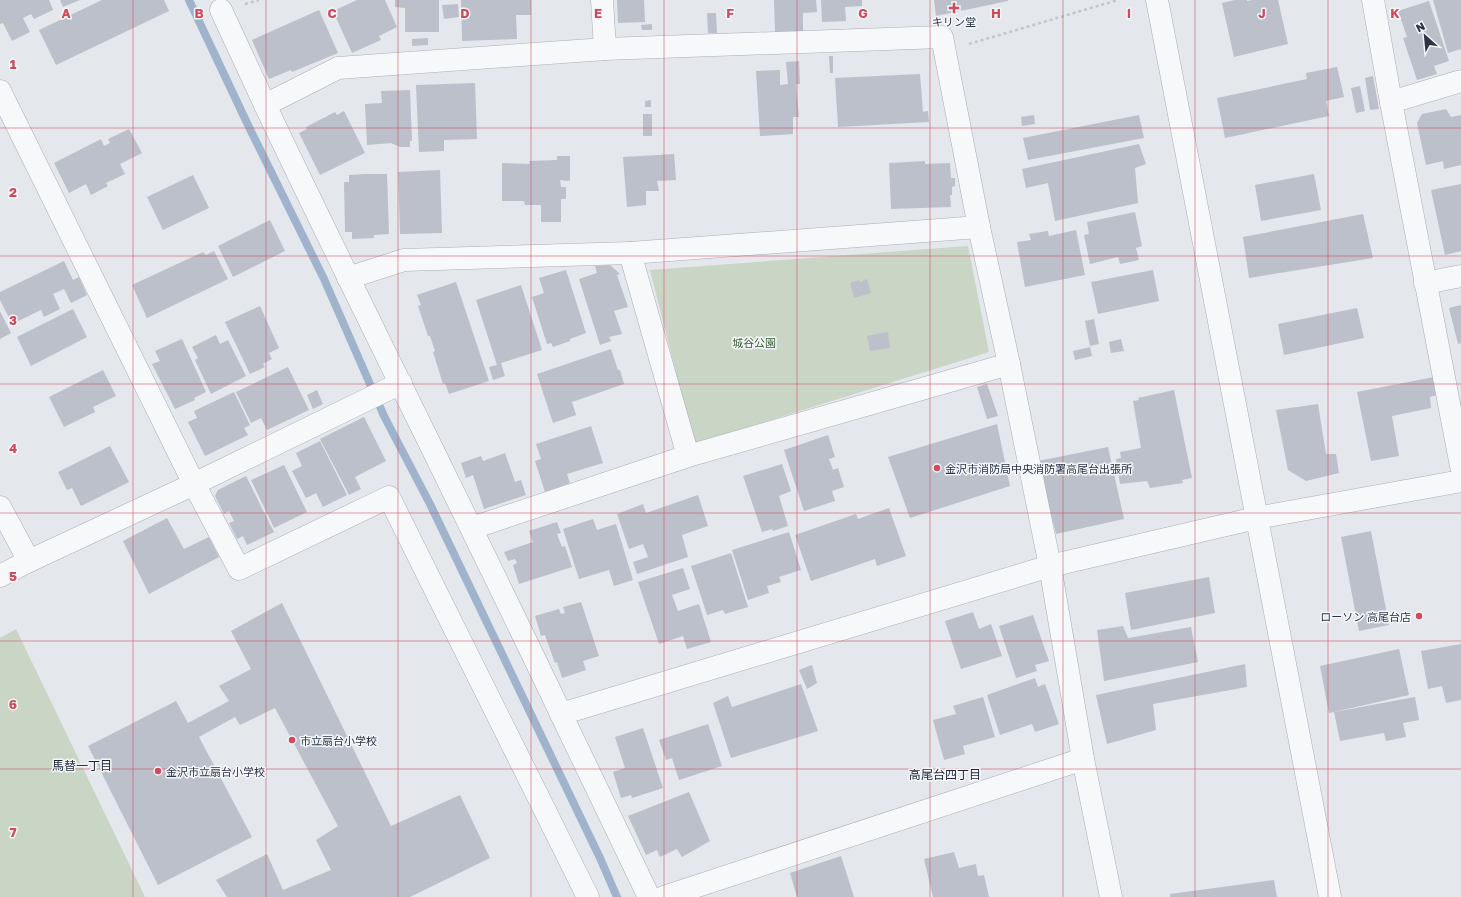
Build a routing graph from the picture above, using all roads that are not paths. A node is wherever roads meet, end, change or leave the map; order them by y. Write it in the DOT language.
graph roads {
  1 [pos="602,0"];
  2 [pos="1157,0"];
  3 [pos="1373,0"];
  4 [pos="221,10"];
  5 [pos="605,49"];
  6 [pos="1461,81"];
  7 [pos="0,91"];
  8 [pos="1391,102"];
  9 [pos="265,105"];
  10 [pos="979,227"];
  11 [pos="630,253"];
  12 [pos="1461,276"];
  13 [pos="348,278"];
  14 [pos="1425,283"];
  15 [pos="1009,364"];
  16 [pos="395,386"];
  17 [pos="688,456"];
  18 [pos="1461,466"];
  19 [pos="1461,481"];
  20 [pos="194,484"];
  21 [pos="0,507"];
  22 [pos="1256,518"];
  23 [pos="472,528"];
  24 [pos="29,561"];
  25 [pos="1050,566"];
  26 [pos="0,576"];
  27 [pos="561,714"];
  28 [pos="1083,759"];
  29 [pos="588,897"];
  30 [pos="650,897"];
  31 [pos="664,897"];
  32 [pos="1111,897"];
  33 [pos="1330,897"];
  1 -- 5 [label="street"];
  2 -- 22 [label="street"];
  3 -- 8 [label="street"];
  4 -- 9 [label="street"];
  5 -- 9 [label="street"];
  5 -- 10 [label="street"];
  6 -- 8 [label="street"];
  7 -- 20 [label="street"];
  8 -- 14 [label="street"];
  9 -- 13 [label="street"];
  10 -- 11 [label="street"];
  10 -- 15 [label="street"];
  11 -- 13 [label="street"];
  11 -- 17 [label="street"];
  12 -- 14 [label="street"];
  13 -- 16 [label="street"];
  14 -- 18 [label="street"];
  15 -- 17 [label="street"];
  15 -- 25 [label="street"];
  16 -- 20 [label="street"];
  16 -- 23 [label="street"];
  17 -- 23 [label="street"];
  19 -- 22 [label="street"];
  20 -- 24 [label="street"];
  20 -- 29 [label="street"];
  21 -- 24 [label="street"];
  22 -- 25 [label="street"];
  22 -- 33 [label="street"];
  23 -- 27 [label="street"];
  24 -- 26 [label="street"];
  25 -- 27 [label="street"];
  25 -- 28 [label="street"];
  27 -- 30 [label="street"];
  28 -- 31 [label="street"];
  28 -- 32 [label="street"];
}
